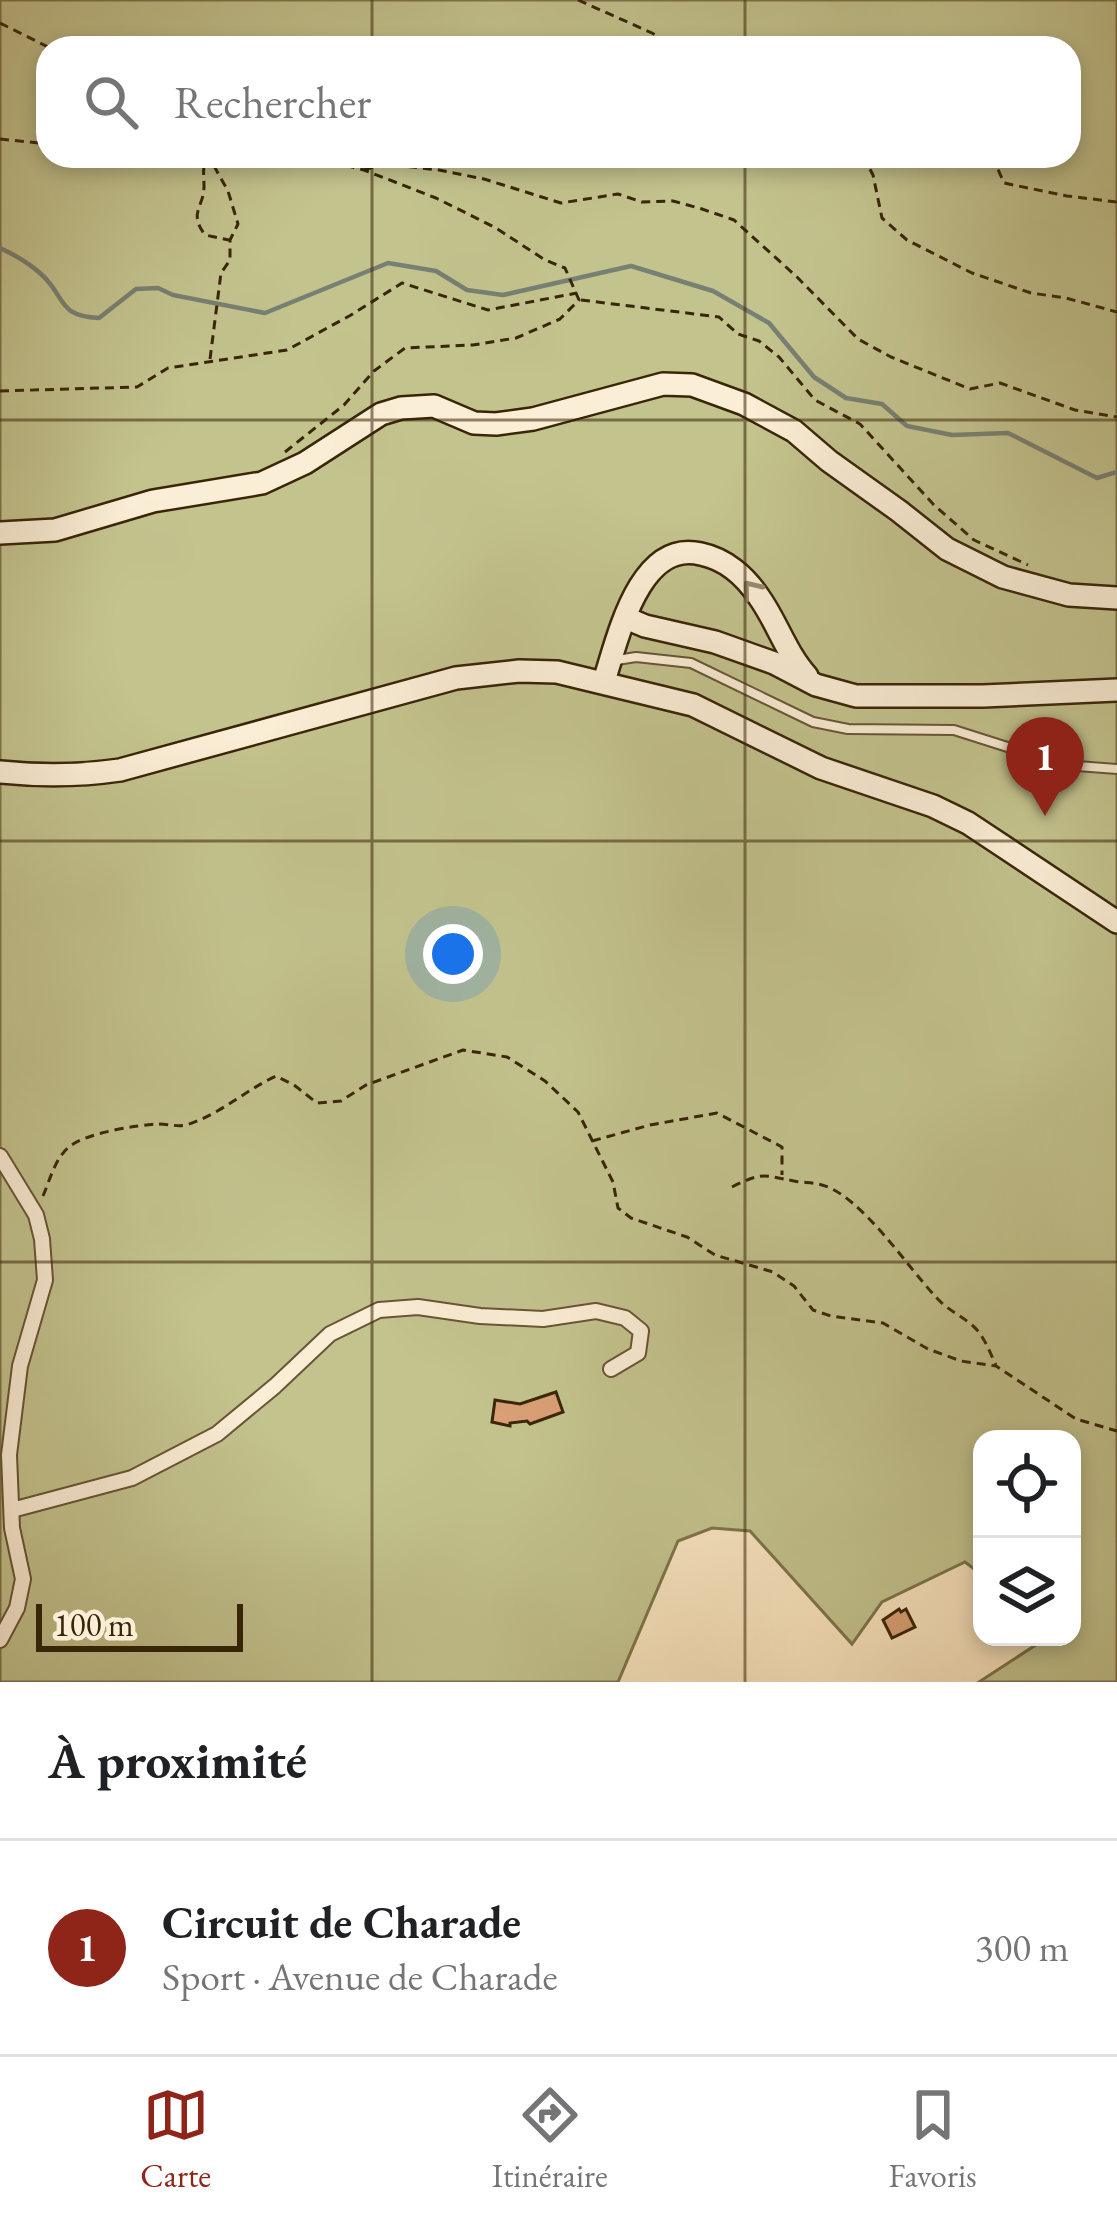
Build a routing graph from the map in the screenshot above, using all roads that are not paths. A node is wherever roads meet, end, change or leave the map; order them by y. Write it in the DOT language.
graph roads {
  1 [pos="0,533"];
  2 [pos="1117,598"];
  3 [pos="626,618"];
  4 [pos="606,671"];
  5 [pos="816,685"];
  6 [pos="1117,690"];
  7 [pos="1117,769"];
  8 [pos="0,772"];
  9 [pos="1117,922"];
  10 [pos="0,1156"];
  11 [pos="610,1369"];
  12 [pos="11,1510"];
  13 [pos="0,1640"];
  1 -- 2 [label="street"];
  3 -- 4 [label="street"];
  3 -- 5 [label="street"];
  5 -- 3 [label="street, one-way"];
  4 -- 7 [label="lane"];
  4 -- 8 [label="street"];
  4 -- 9 [label="street"];
  5 -- 6 [label="street"];
  10 -- 12 [label="street"];
  11 -- 12 [label="street"];
  12 -- 13 [label="street"];
}
